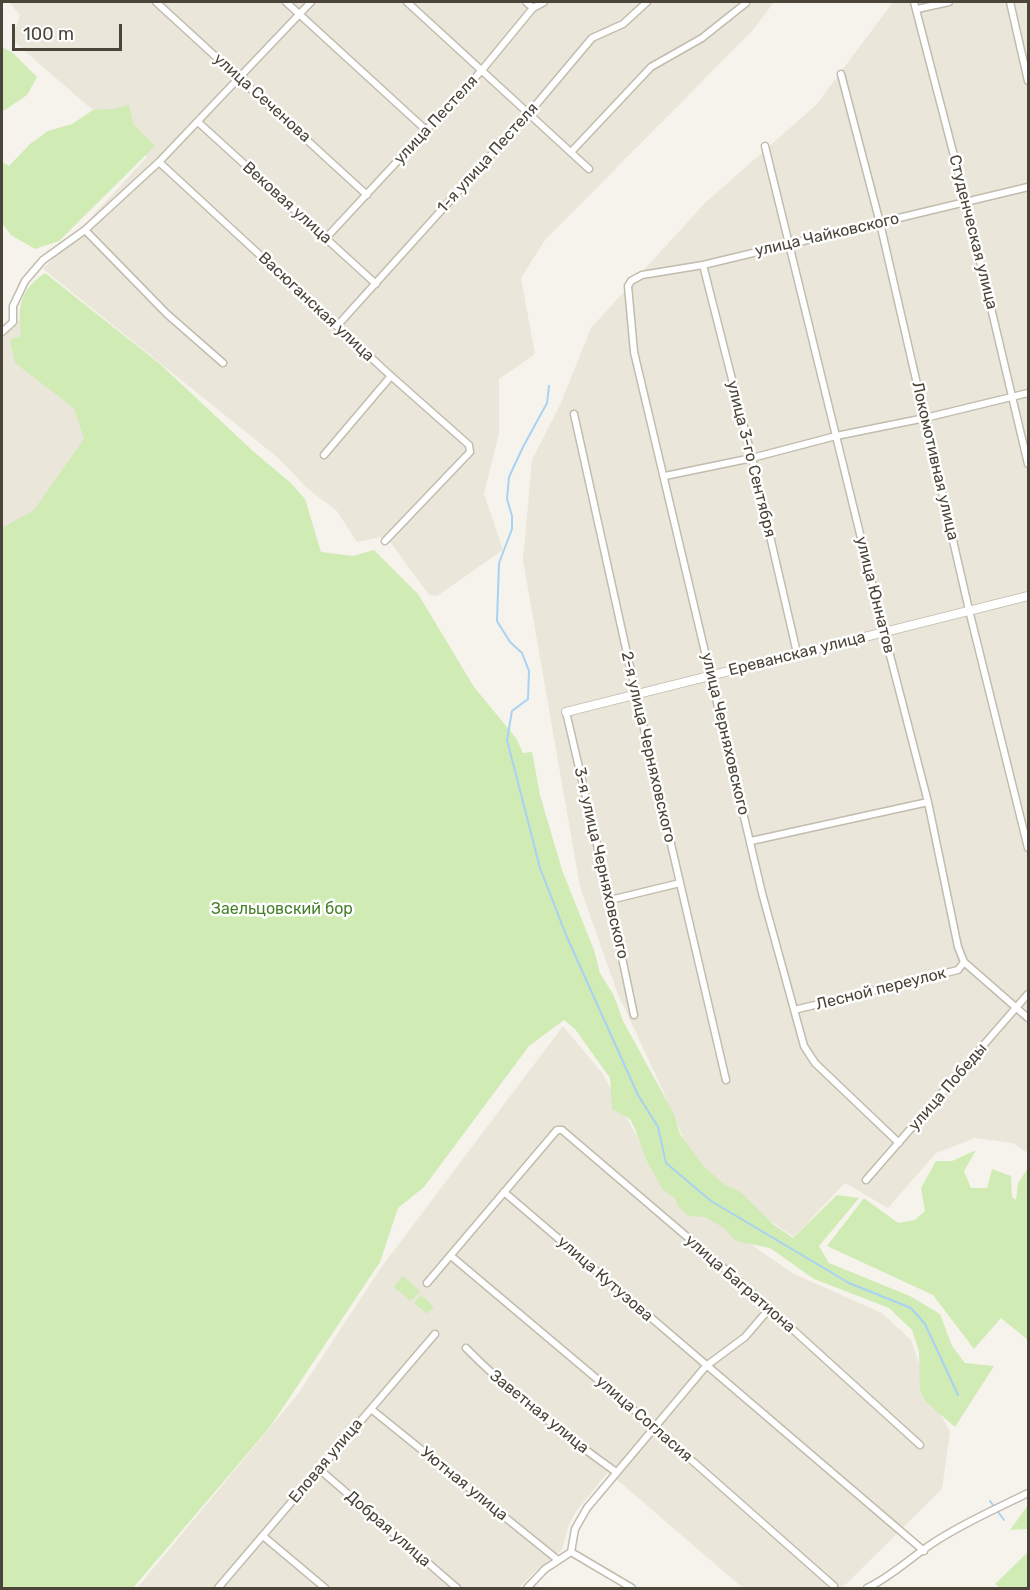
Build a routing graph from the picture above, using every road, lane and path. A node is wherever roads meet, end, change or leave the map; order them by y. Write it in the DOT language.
graph roads {
  1 [pos="156,2"];
  2 [pos="286,2"];
  3 [pos="311,2"];
  4 [pos="407,2"];
  5 [pos="526,2"];
  6 [pos="544,2"];
  7 [pos="646,2"];
  8 [pos="914,2"];
  9 [pos="949,2"];
  10 [pos="1010,2"];
  11 [pos="746,3"];
  12 [pos="533,8"];
  13 [pos="917,9"];
  14 [pos="299,14"];
  15 [pos="482,70"];
  16 [pos="841,74"];
  17 [pos="239,78"];
  18 [pos="1029,81"];
  19 [pos="529,113"];
  20 [pos="198,122"];
  21 [pos="426,130"];
  22 [pos="765,146"];
  23 [pos="571,152"];
  24 [pos="159,162"];
  25 [pos="590,169"];
  26 [pos="1029,187"];
  27 [pos="367,195"];
  28 [pos="966,202"];
  29 [pos="880,223"];
  30 [pos="84,230"];
  31 [pos="326,238"];
  32 [pos="790,243"];
  33 [pos="703,265"];
  34 [pos="376,284"];
  35 [pos="628,286"];
  36 [pos="337,326"];
  37 [pos="2,332"];
  38 [pos="223,363"];
  39 [pos="391,376"];
  40 [pos="1029,393"];
  41 [pos="1013,396"];
  42 [pos="574,414"];
  43 [pos="925,418"];
  44 [pos="836,436"];
  45 [pos="324,455"];
  46 [pos="752,458"];
  47 [pos="1029,464"];
  48 [pos="665,476"];
  49 [pos="385,541"];
  50 [pos="1029,596"];
  51 [pos="969,610"];
  52 [pos="884,632"];
  53 [pos="797,653"];
  54 [pos="712,675"];
  55 [pos="636,694"];
  56 [pos="566,712"];
  57 [pos="928,802"];
  58 [pos="751,841"];
  59 [pos="1029,848"];
  60 [pos="680,883"];
  61 [pos="610,900"];
  62 [pos="964,962"];
  63 [pos="1029,994"];
  64 [pos="1017,1008"];
  65 [pos="794,1010"];
  66 [pos="634,1015"];
  67 [pos="1029,1018"];
  68 [pos="726,1080"];
  69 [pos="899,1143"];
  70 [pos="866,1180"];
  71 [pos="504,1191"];
  72 [pos="450,1256"];
  73 [pos="427,1283"];
  74 [pos="769,1310"];
  75 [pos="435,1334"];
  76 [pos="466,1347"];
  77 [pos="706,1366"];
  78 [pos="371,1409"];
  79 [pos="654,1427"];
  80 [pos="920,1444"];
  81 [pos="319,1469"];
  82 [pos="616,1472"];
  83 [pos="1029,1493"];
  84 [pos="263,1536"];
  85 [pos="924,1551"];
  86 [pos="571,1552"];
  87 [pos="558,1560"];
  88 [pos="834,1586"];
  89 [pos="218,1588"];
  90 [pos="325,1588"];
  91 [pos="457,1588"];
  92 [pos="527,1588"];
  93 [pos="632,1588"];
  94 [pos="867,1588"];
  1 -- 17 [label="street, улица Сеченова"];
  2 -- 14 [label="street"];
  3 -- 14 [label="street"];
  4 -- 15 [label="street"];
  5 -- 12 [label="street"];
  6 -- 12 [label="street, улица Пестеля"];
  7 -- 19 [label="street, 1-я улица Пестеля"];
  8 -- 13 [label="street, Студенческая улица"];
  9 -- 13 [label="street"];
  10 -- 18 [label="street"];
  11 -- 23 [label="street"];
  12 -- 15 [label="street, улица Пестеля"];
  13 -- 28 [label="street, Студенческая улица"];
  14 -- 17 [label="street"];
  14 -- 21 [label="street"];
  15 -- 19 [label="street"];
  15 -- 21 [label="street, улица Пестеля"];
  16 -- 29 [label="street, Локомотивная улица"];
  17 -- 20 [label="street"];
  17 -- 27 [label="street, улица Сеченова"];
  19 -- 23 [label="street"];
  19 -- 34 [label="street, 1-я улица Пестеля"];
  20 -- 24 [label="street"];
  20 -- 31 [label="street, Вековая улица"];
  21 -- 27 [label="street, улица Пестеля"];
  22 -- 32 [label="street, улица Юннатов"];
  23 -- 25 [label="street"];
  24 -- 30 [label="street"];
  24 -- 36 [label="street, Васюганская улица"];
  26 -- 28 [label="street, улица Чайковского"];
  27 -- 31 [label="street, улица Пестеля"];
  28 -- 29 [label="street, улица Чайковского"];
  28 -- 41 [label="street, Студенческая улица"];
  29 -- 32 [label="street, улица Чайковского"];
  29 -- 43 [label="street, Локомотивная улица"];
  30 -- 37 [label="street"];
  30 -- 38 [label="street"];
  31 -- 34 [label="street, Вековая улица"];
  32 -- 33 [label="street, улица Чайковского"];
  32 -- 44 [label="street, улица Юннатов"];
  33 -- 35 [label="street, улица Чайковского"];
  33 -- 46 [label="street, улица 3-го Сентября"];
  34 -- 36 [label="street, 1-я улица Пестеля"];
  35 -- 48 [label="street, улица Черняховского"];
  36 -- 39 [label="street, Васюганская улица"];
  39 -- 45 [label="street"];
  39 -- 49 [label="street, Васюганская улица"];
  40 -- 41 [label="street"];
  41 -- 43 [label="street"];
  41 -- 47 [label="street, Студенческая улица"];
  42 -- 55 [label="street, 2-я улица Черняховского"];
  43 -- 44 [label="street"];
  43 -- 51 [label="street, Локомотивная улица"];
  44 -- 46 [label="street"];
  44 -- 52 [label="street, улица Юннатов"];
  46 -- 48 [label="street"];
  46 -- 53 [label="street, улица 3-го Сентября"];
  48 -- 54 [label="street, улица Черняховского"];
  50 -- 51 [label="street, Ереванская улица"];
  51 -- 52 [label="street, Ереванская улица"];
  51 -- 59 [label="street, Локомотивная улица"];
  52 -- 53 [label="street, Ереванская улица"];
  52 -- 57 [label="street, улица Юннатов"];
  53 -- 54 [label="street, Ереванская улица"];
  54 -- 55 [label="street, Ереванская улица"];
  54 -- 58 [label="street, улица Черняховского"];
  55 -- 56 [label="street, Ереванская улица"];
  55 -- 60 [label="street, 2-я улица Черняховского"];
  56 -- 61 [label="street, 3-я улица Черняховского"];
  57 -- 58 [label="street"];
  57 -- 62 [label="street, улица Юннатов"];
  58 -- 65 [label="street, улица Черняховского"];
  60 -- 61 [label="street"];
  60 -- 68 [label="street, 2-я улица Черняховского"];
  61 -- 66 [label="street, 3-я улица Черняховского"];
  62 -- 64 [label="street"];
  62 -- 65 [label="street, Лесной переулок"];
  63 -- 64 [label="street, улица Победы"];
  64 -- 67 [label="street"];
  64 -- 69 [label="street, улица Победы"];
  65 -- 69 [label="street, улица Черняховского"];
  69 -- 70 [label="street, улица Победы"];
  71 -- 72 [label="street"];
  71 -- 74 [label="street, улица Багратиона"];
  71 -- 77 [label="street, улица Кутузова"];
  72 -- 73 [label="street"];
  72 -- 79 [label="street, улица Согласия"];
  74 -- 77 [label="street"];
  74 -- 80 [label="street, улица Багратиона"];
  75 -- 78 [label="street, Еловая улица"];
  76 -- 82 [label="street, Заветная улица"];
  77 -- 79 [label="street"];
  77 -- 85 [label="street, улица Кутузова"];
  78 -- 81 [label="street, Еловая улица"];
  78 -- 87 [label="street, Уютная улица"];
  79 -- 82 [label="street"];
  79 -- 88 [label="street, улица Согласия"];
  81 -- 84 [label="street, Еловая улица"];
  81 -- 91 [label="street, Добрая улица"];
  82 -- 86 [label="street"];
  83 -- 85 [label="street"];
  84 -- 89 [label="street, Еловая улица"];
  84 -- 90 [label="street"];
  85 -- 94 [label="street"];
  86 -- 87 [label="street"];
  86 -- 93 [label="street"];
  87 -- 92 [label="street"];
}
